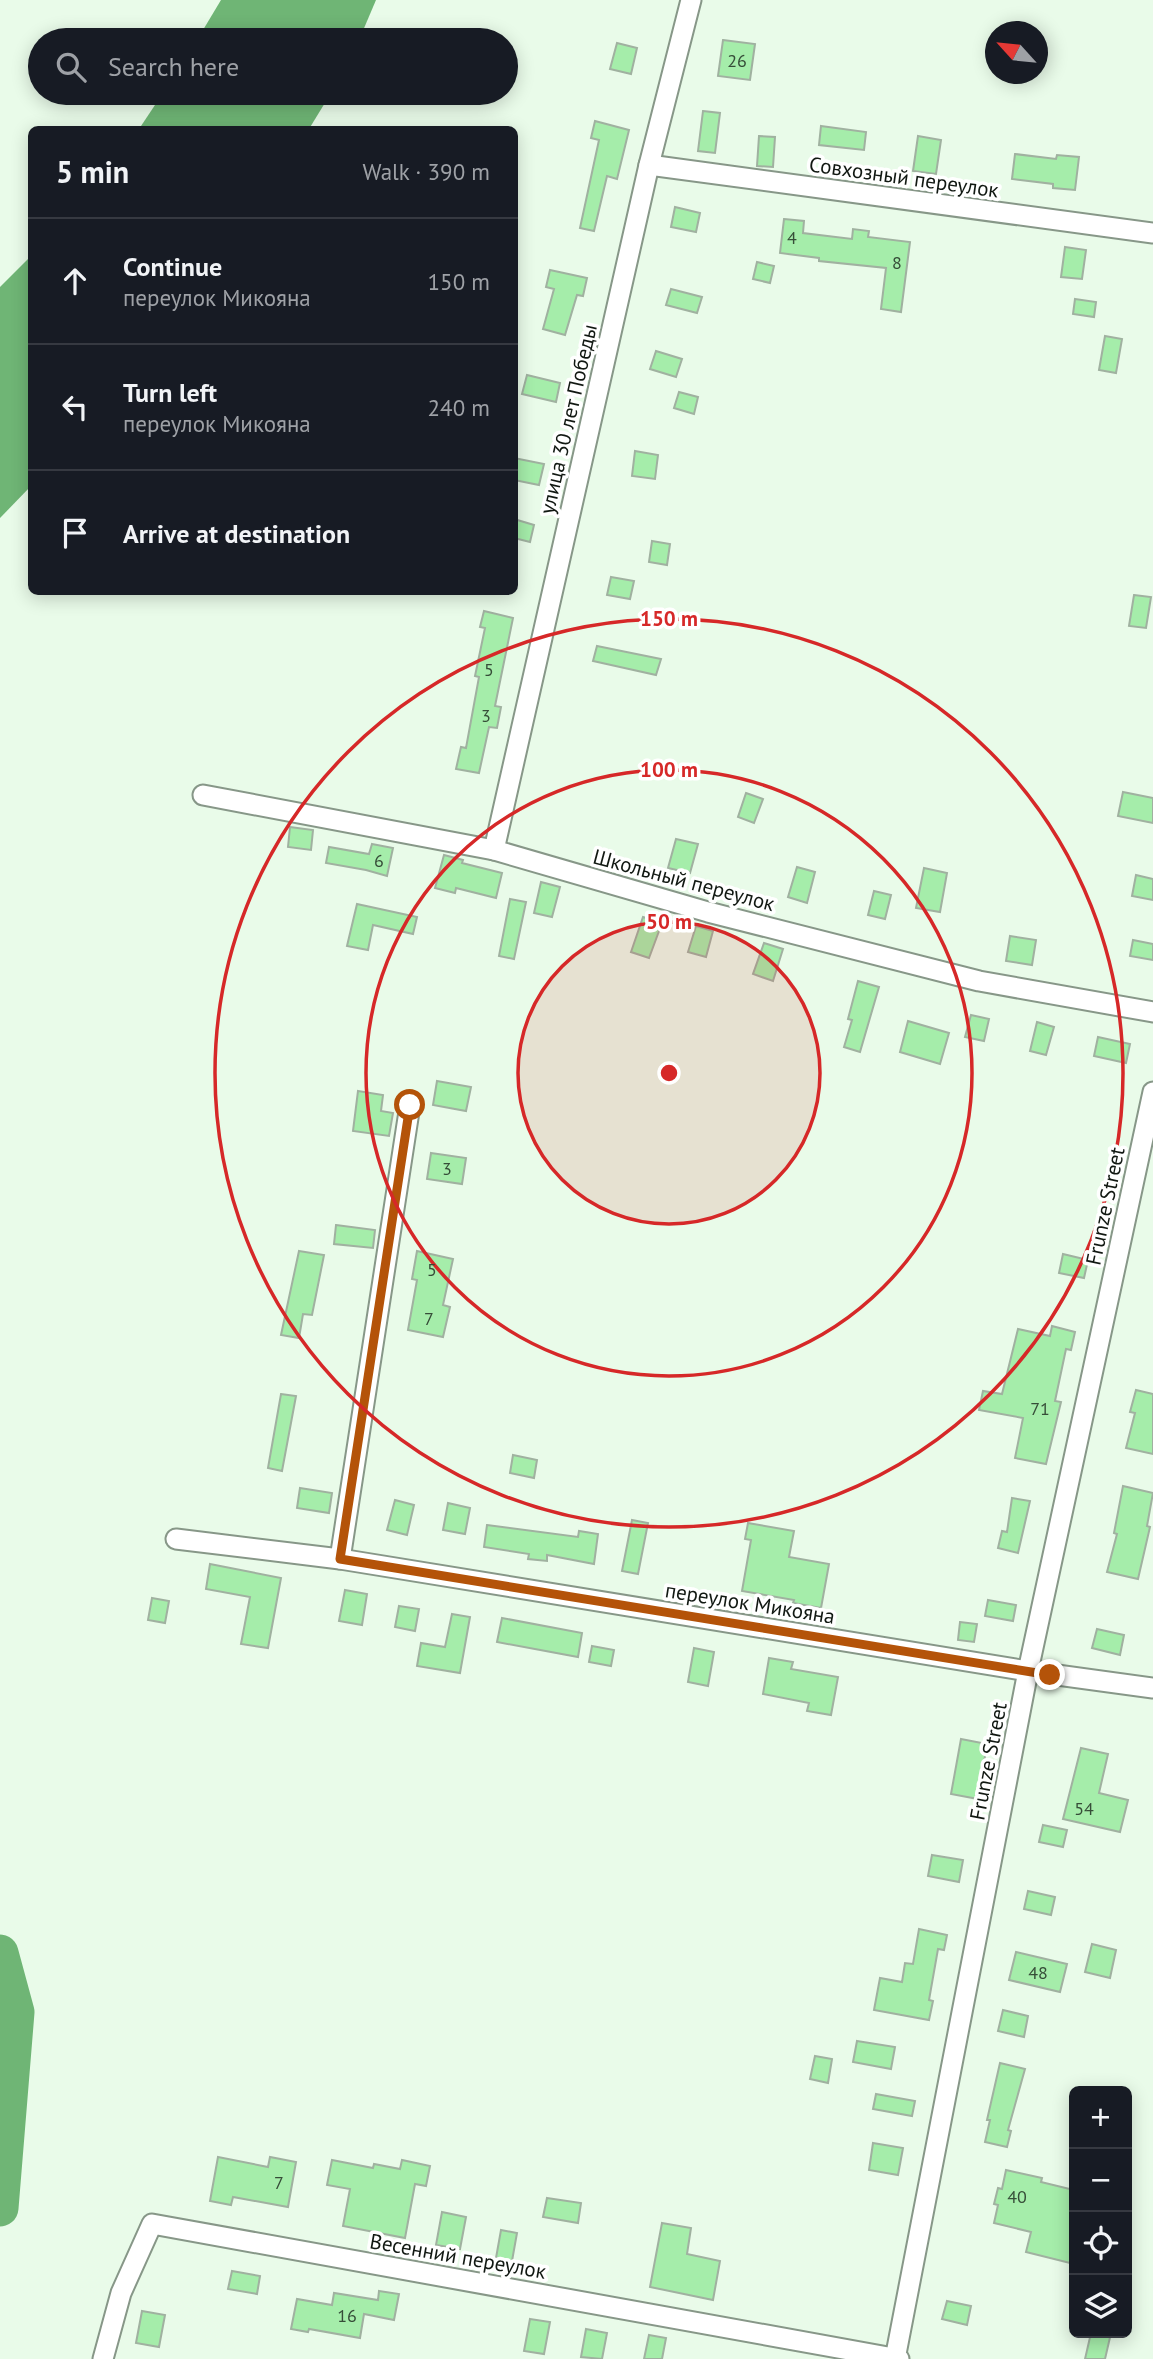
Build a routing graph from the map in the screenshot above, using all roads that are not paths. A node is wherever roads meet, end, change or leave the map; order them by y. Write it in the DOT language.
graph roads {
  1 [pos="691,0"];
  2 [pos="649,165"];
  3 [pos="1153,233"];
  4 [pos="203,795"];
  5 [pos="494,850"];
  6 [pos="1153,1012"];
  7 [pos="1153,1092"];
  8 [pos="410,1105"];
  9 [pos="176,1539"];
  10 [pos="340,1559"];
  11 [pos="1028,1671"];
  12 [pos="1153,1688"];
  13 [pos="103,2359"];
  14 [pos="896,2359"];
  1 -- 2 [label="street, улица 30 лет Победы"];
  2 -- 3 [label="street, Совхозный переулок"];
  2 -- 5 [label="street, улица 30 лет Победы"];
  4 -- 5 [label="street, Школьный переулок"];
  5 -- 6 [label="street, Школьный переулок"];
  7 -- 11 [label="street, Frunze Street"];
  8 -- 10 [label="street"];
  9 -- 10 [label="street, переулок Микояна"];
  10 -- 11 [label="street, переулок Микояна"];
  11 -- 12 [label="street, переулок Микояна"];
  11 -- 14 [label="street, Frunze Street"];
  13 -- 14 [label="street, Весенний переулок"];
}
